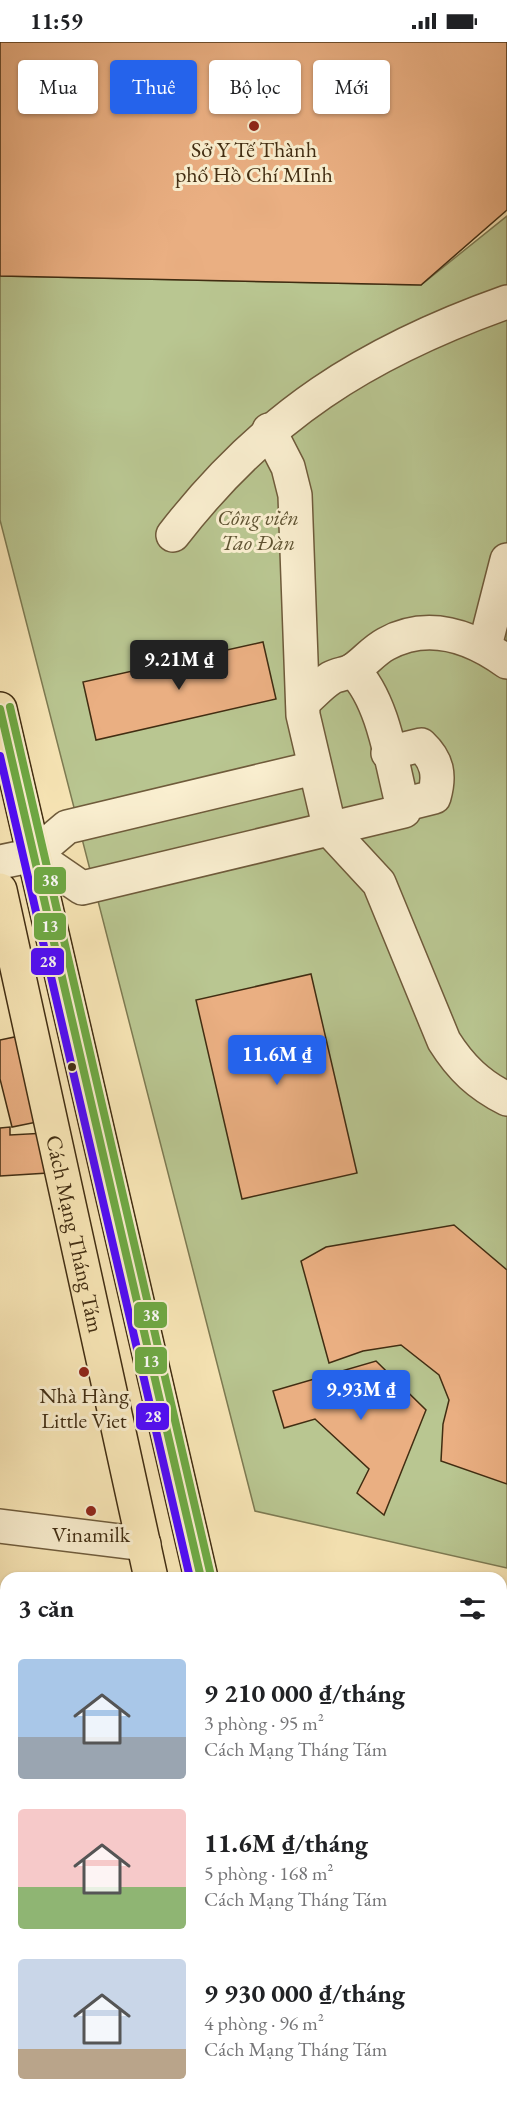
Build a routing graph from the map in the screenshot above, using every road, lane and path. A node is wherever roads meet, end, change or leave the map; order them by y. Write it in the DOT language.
graph roads {
  1 [pos="507,302"];
  2 [pos="269,430"];
  3 [pos="172,535"];
  4 [pos="507,560"];
  5 [pos="496,654"];
  6 [pos="353,670"];
  7 [pos="303,702"];
  8 [pos="0,709"];
  9 [pos="388,753"];
  10 [pos="314,768"];
  11 [pos="402,805"];
  12 [pos="330,830"];
  13 [pos="34,855"];
  14 [pos="0,862"];
  15 [pos="0,890"];
  16 [pos="507,1099"];
  17 [pos="0,1526"];
  18 [pos="144,1544"];
  19 [pos="150,1572"];
  20 [pos="200,1572"];
  1 -- 2 [label="street"];
  2 -- 3 [label="street"];
  2 -- 7 [label="street"];
  4 -- 5 [label="street"];
  5 -- 6 [label="street"];
  6 -- 7 [label="street"];
  6 -- 9 [label="street"];
  7 -- 10 [label="street"];
  8 -- 13 [label="main road, Cách Mạng Tháng Tám"];
  9 -- 11 [label="street"];
  9 -- 11 [label="street"];
  10 -- 12 [label="street"];
  10 -- 13 [label="street"];
  11 -- 12 [label="street"];
  12 -- 13 [label="street"];
  12 -- 16 [label="street"];
  13 -- 14 [label="street"];
  13 -- 20 [label="main road, Cách Mạng Tháng Tám"];
  15 -- 18 [label="main road, Cách Mạng Tháng Tám"];
  17 -- 18 [label="street"];
  18 -- 19 [label="main road, Cách Mạng Tháng Tám"];
}
